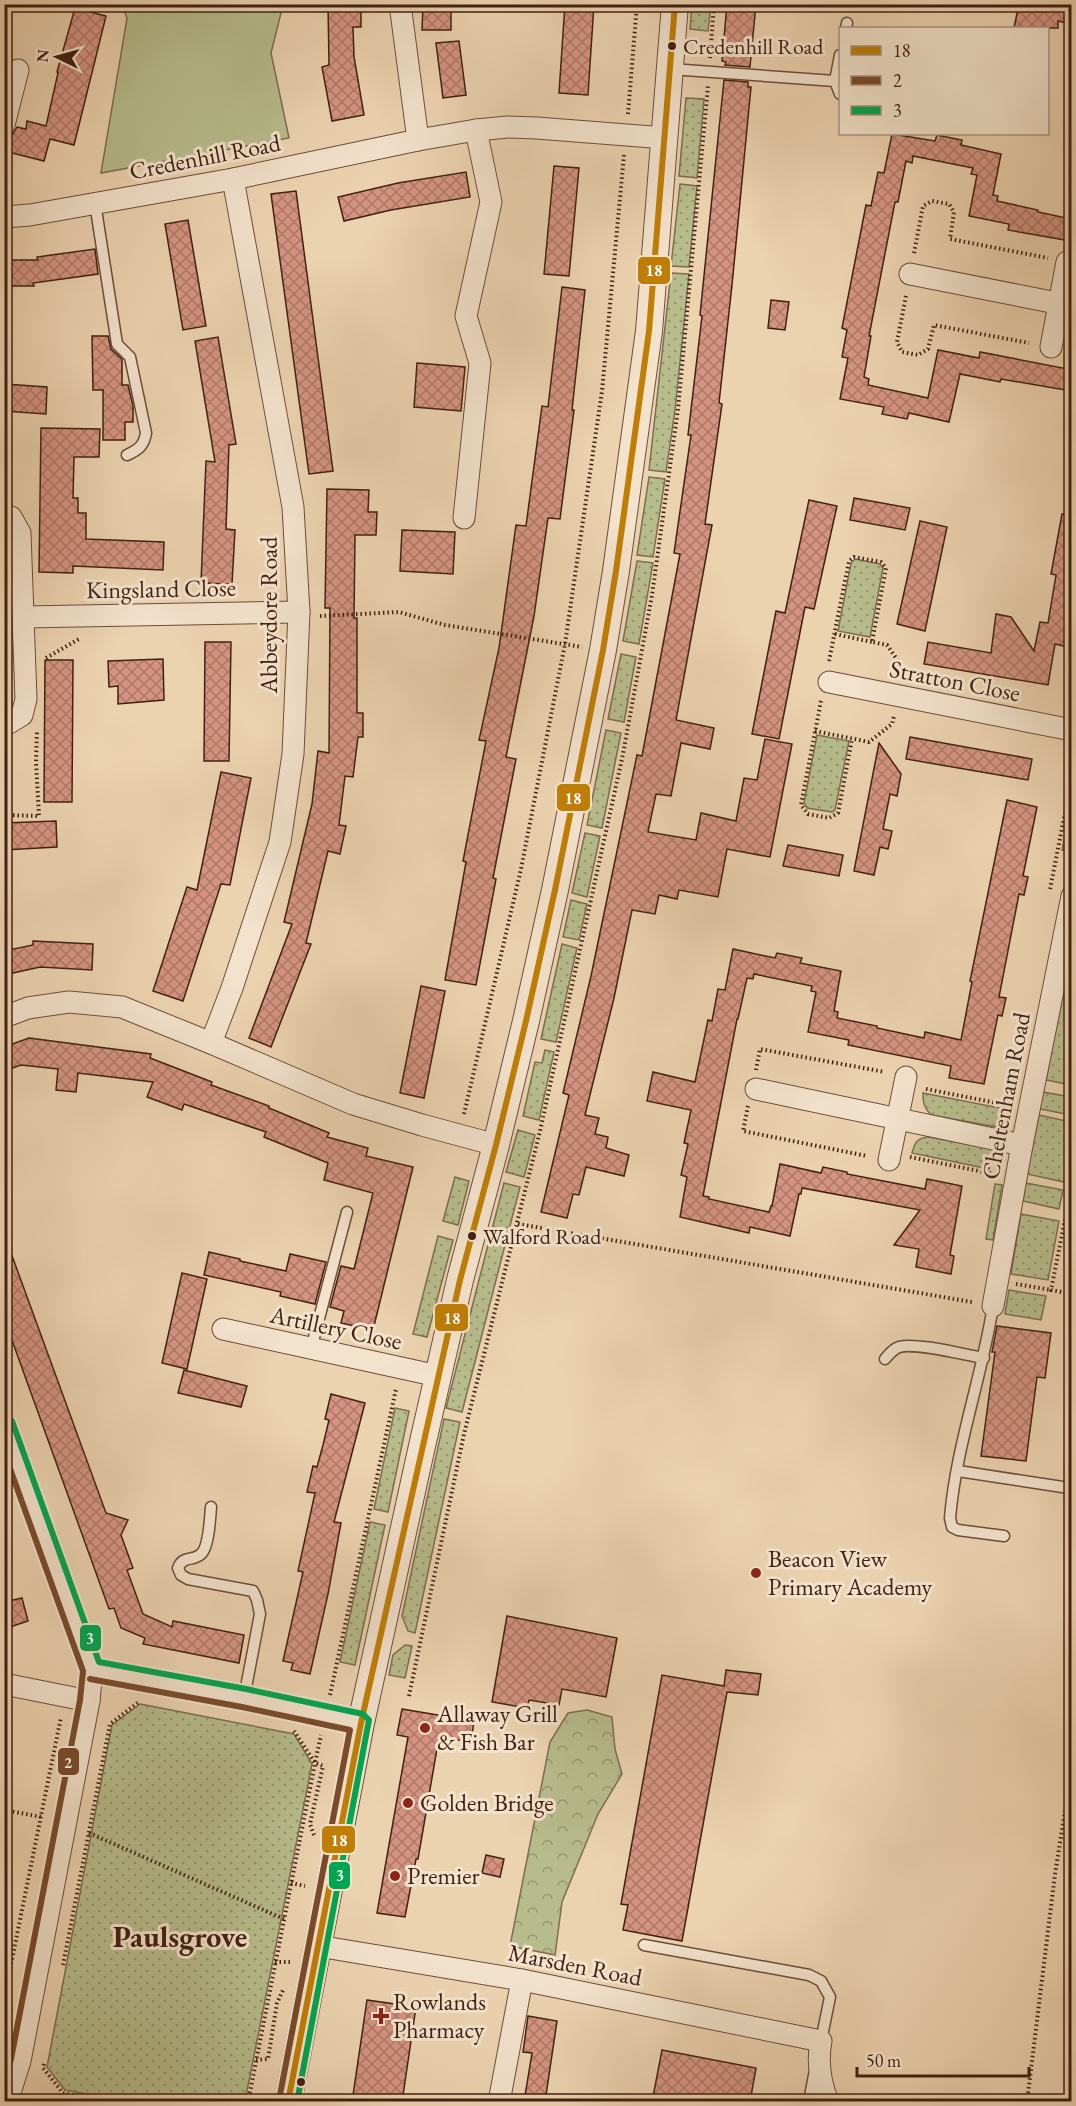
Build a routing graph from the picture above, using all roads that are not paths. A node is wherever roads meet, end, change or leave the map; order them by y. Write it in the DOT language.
graph roads {
  1 [pos="400,4"];
  2 [pos="675,4"];
  3 [pos="839,60"];
  4 [pos="671,69"];
  5 [pos="18,70"];
  6 [pos="835,81"];
  7 [pos="839,91"];
  8 [pos="4,125"];
  9 [pos="476,130"];
  10 [pos="665,138"];
  11 [pos="418,140"];
  12 [pos="233,179"];
  13 [pos="95,203"];
  14 [pos="4,217"];
  15 [pos="1067,262"];
  16 [pos="910,274"];
  17 [pos="1065,304"];
  18 [pos="1051,346"];
  19 [pos="127,455"];
  20 [pos="4,515"];
  21 [pos="464,518"];
  22 [pos="299,614"];
  23 [pos="24,617"];
  24 [pos="829,682"];
  25 [pos="4,723"];
  26 [pos="1071,730"];
  27 [pos="1071,896"];
  28 [pos="4,1017"];
  29 [pos="212,1043"];
  30 [pos="906,1077"];
  31 [pos="756,1089"];
  32 [pos="897,1119"];
  33 [pos="496,1145"];
  34 [pos="1022,1145"];
  35 [pos="889,1160"];
  36 [pos="347,1212"];
  37 [pos="993,1306"];
  38 [pos="223,1329"];
  39 [pos="311,1349"];
  40 [pos="984,1358"];
  41 [pos="885,1359"];
  42 [pos="438,1376"];
  43 [pos="4,1424"];
  44 [pos="958,1471"];
  45 [pos="1069,1488"];
  46 [pos="211,1507"];
  47 [pos="1004,1536"];
  48 [pos="92,1670"];
  49 [pos="4,1684"];
  50 [pos="244,1698"];
  51 [pos="89,1701"];
  52 [pos="361,1723"];
  53 [pos="644,1945"];
  54 [pos="318,1946"];
  55 [pos="522,1980"];
  56 [pos="820,2049"];
  57 [pos="7,2102"];
  58 [pos="288,2102"];
  59 [pos="499,2102"];
  60 [pos="809,2102"];
  61 [pos="828,2102"];
  1 -- 11 [label="street"];
  2 -- 4 [label="street"];
  3 -- 6 [label="lane"];
  4 -- 6 [label="lane"];
  4 -- 10 [label="street"];
  5 -- 8 [label="street"];
  6 -- 7 [label="lane"];
  9 -- 10 [label="street, Credenhill Road"];
  9 -- 11 [label="street, Credenhill Road"];
  9 -- 21 [label="street"];
  10 -- 33 [label="street"];
  11 -- 12 [label="street, Credenhill Road"];
  12 -- 13 [label="street, Credenhill Road"];
  12 -- 22 [label="street, Abbeydore Road"];
  13 -- 14 [label="street, Credenhill Road"];
  13 -- 19 [label="lane"];
  15 -- 17 [label="street"];
  16 -- 17 [label="street"];
  17 -- 18 [label="street"];
  20 -- 23 [label="street"];
  22 -- 23 [label="street, Kingsland Close"];
  22 -- 29 [label="street, Abbeydore Road"];
  23 -- 25 [label="street"];
  24 -- 26 [label="street, Stratton Close"];
  27 -- 34 [label="street, Cheltenham Road"];
  28 -- 29 [label="street"];
  29 -- 33 [label="street"];
  30 -- 32 [label="street"];
  31 -- 32 [label="street"];
  32 -- 34 [label="street"];
  32 -- 35 [label="street"];
  33 -- 42 [label="street"];
  34 -- 37 [label="street, Cheltenham Road"];
  36 -- 39 [label="lane"];
  37 -- 40 [label="lane"];
  38 -- 39 [label="street, Artillery Close"];
  39 -- 42 [label="street, Artillery Close"];
  40 -- 41 [label="lane"];
  40 -- 44 [label="lane"];
  42 -- 52 [label="street"];
  43 -- 48 [label="street"];
  44 -- 45 [label="lane"];
  44 -- 47 [label="lane"];
  46 -- 50 [label="lane"];
  48 -- 50 [label="street"];
  48 -- 51 [label="street"];
  49 -- 51 [label="street"];
  50 -- 52 [label="street"];
  51 -- 57 [label="street"];
  52 -- 54 [label="street"];
  53 -- 56 [label="lane"];
  54 -- 55 [label="street, Marsden Road"];
  54 -- 58 [label="street"];
  55 -- 56 [label="street, Marsden Road"];
  55 -- 59 [label="street"];
  56 -- 60 [label="lane"];
  56 -- 61 [label="street"];
}
